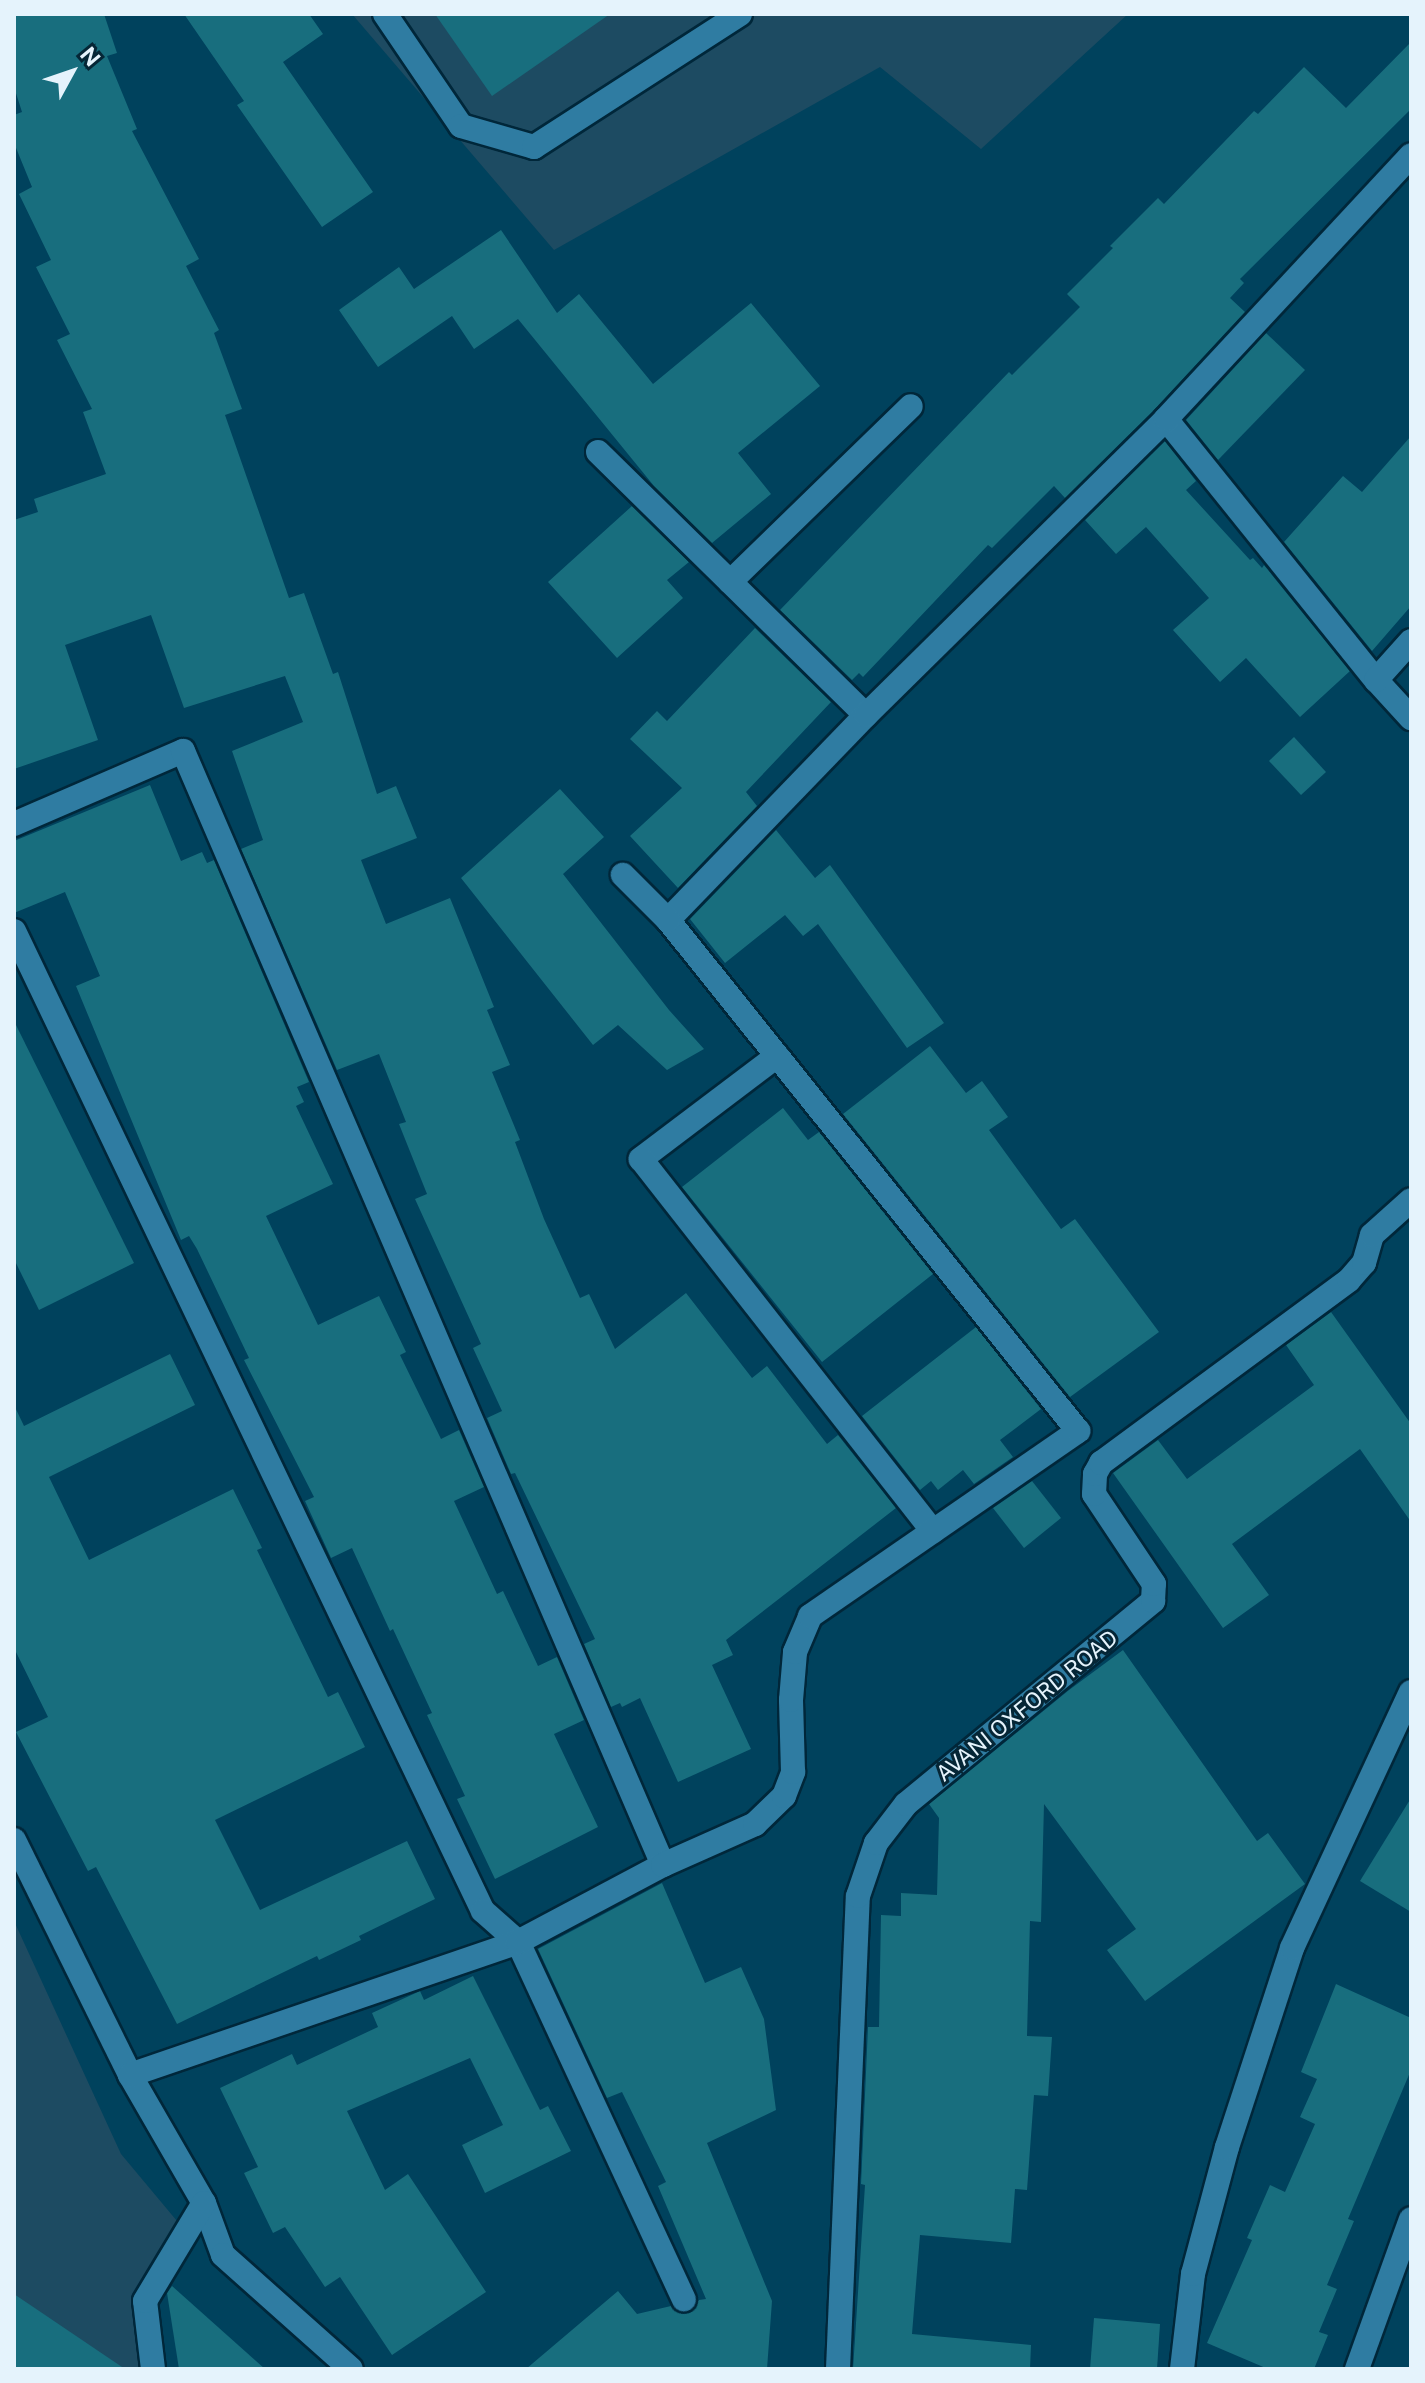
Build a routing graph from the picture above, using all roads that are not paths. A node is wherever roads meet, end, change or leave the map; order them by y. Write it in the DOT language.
graph roads {
  1 [pos="385,14"];
  2 [pos="740,14"];
  3 [pos="1411,155"];
  4 [pos="911,406"];
  5 [pos="1166,419"];
  6 [pos="598,452"];
  7 [pos="730,582"];
  8 [pos="1411,641"];
  9 [pos="1376,680"];
  10 [pos="866,715"];
  11 [pos="1411,718"];
  12 [pos="14,824"];
  13 [pos="623,875"];
  14 [pos="668,920"];
  15 [pos="14,931"];
  16 [pos="777,1056"];
  17 [pos="1411,1200"];
  18 [pos="933,1531"];
  19 [pos="1411,1692"];
  20 [pos="14,1840"];
  21 [pos="663,1865"];
  22 [pos="518,1942"];
  23 [pos="130,2075"];
  24 [pos="204,2203"];
  25 [pos="1409,2234"];
  26 [pos="684,2299"];
  27 [pos="153,2369"];
  28 [pos="351,2369"];
  29 [pos="838,2369"];
  30 [pos="1182,2369"];
  31 [pos="1357,2369"];
  1 -- 2 [label="street"];
  3 -- 5 [label="street"];
  4 -- 7 [label="street"];
  5 -- 9 [label="street"];
  5 -- 10 [label="street"];
  6 -- 7 [label="street"];
  7 -- 10 [label="street"];
  8 -- 9 [label="street"];
  9 -- 11 [label="street"];
  10 -- 14 [label="street"];
  12 -- 21 [label="street"];
  13 -- 14 [label="street"];
  14 -- 16 [label="street"];
  15 -- 22 [label="street"];
  16 -- 18 [label="street"];
  16 -- 18 [label="street"];
  17 -- 29 [label="street, AVANI OXFORD ROAD"];
  18 -- 21 [label="street"];
  19 -- 30 [label="street"];
  20 -- 23 [label="street"];
  21 -- 22 [label="street"];
  22 -- 23 [label="street"];
  22 -- 26 [label="street"];
  23 -- 24 [label="street"];
  24 -- 27 [label="street"];
  24 -- 28 [label="street"];
  25 -- 31 [label="street"];
}
